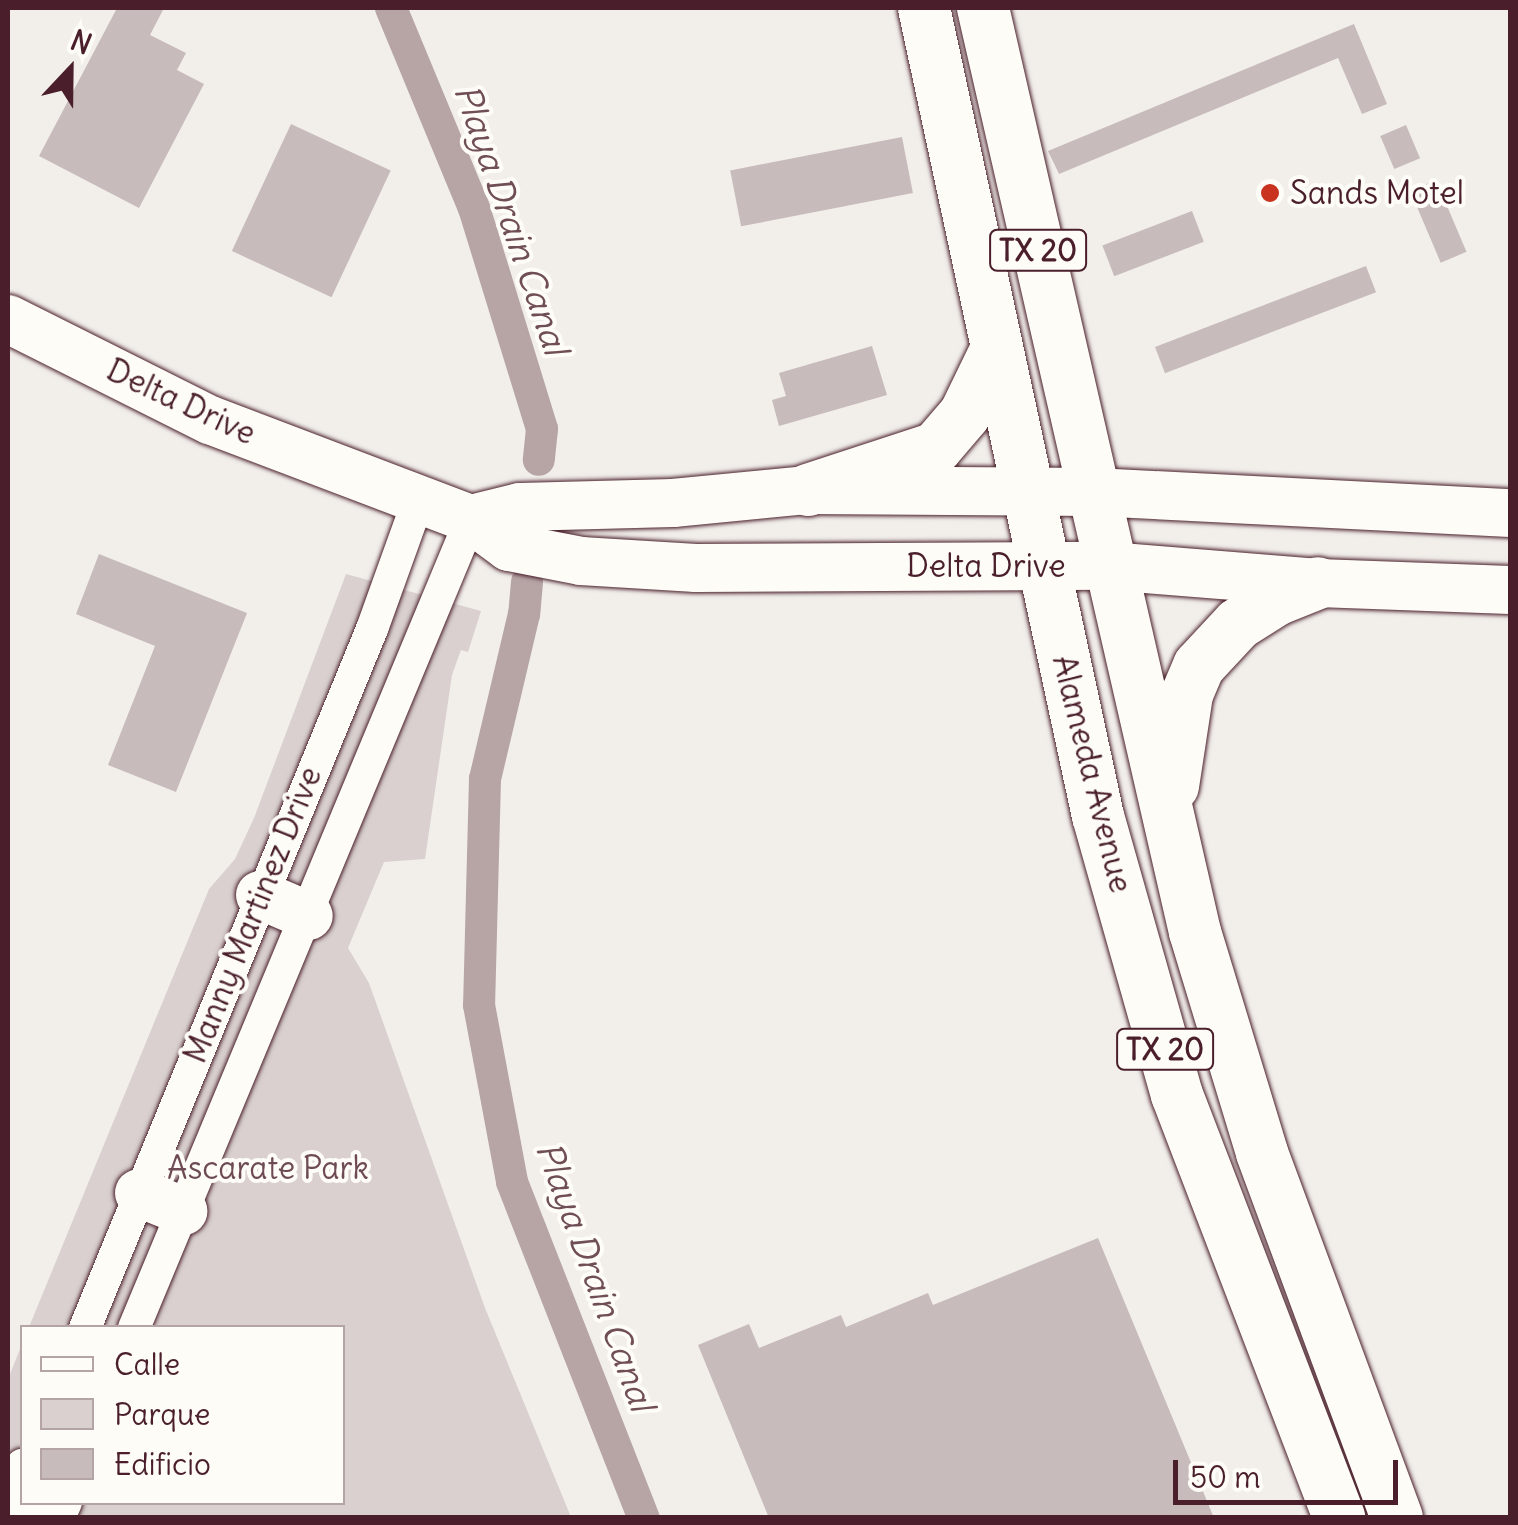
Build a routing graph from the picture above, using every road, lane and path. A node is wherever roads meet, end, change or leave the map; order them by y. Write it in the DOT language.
graph roads {
  1 [pos="924,8"];
  2 [pos="983,8"];
  3 [pos="8,318"];
  4 [pos="997,348"];
  5 [pos="808,490"];
  6 [pos="1026,492"];
  7 [pos="1094,492"];
  8 [pos="698,499"];
  9 [pos="418,501"];
  10 [pos="1510,513"];
  11 [pos="471,519"];
  12 [pos="1042,565"];
  13 [pos="1108,566"];
  14 [pos="696,568"];
  15 [pos="1318,583"];
  16 [pos="1510,590"];
  17 [pos="1170,828"];
  18 [pos="260,895"];
  19 [pos="309,916"];
  20 [pos="139,1193"];
  21 [pos="183,1212"];
  22 [pos="86,1325"];
  23 [pos="135,1325"];
  24 [pos="20,1470"];
  25 [pos="8,1500"];
  26 [pos="1339,1518"];
  27 [pos="1397,1518"];
  1 -- 4 [label="main road, Alameda Avenue / TX 20"];
  2 -- 7 [label="main road, Alameda Avenue / TX 20"];
  3 -- 9 [label="main road, Delta Drive"];
  4 -- 5 [label="main road"];
  4 -- 6 [label="main road, Alameda Avenue / TX 20"];
  5 -- 6 [label="main road"];
  5 -- 8 [label="main road"];
  6 -- 7 [label="main road"];
  6 -- 12 [label="main road, Alameda Avenue / TX 20"];
  7 -- 10 [label="main road"];
  7 -- 13 [label="main road, Alameda Avenue / TX 20"];
  8 -- 11 [label="main road"];
  8 -- 14 [label="main road"];
  9 -- 11 [label="main road, Delta Drive"];
  9 -- 18 [label="street, Manny Martinez Drive"];
  11 -- 14 [label="main road, Delta Drive"];
  11 -- 19 [label="street, Manny Martinez Drive"];
  12 -- 13 [label="main road, Delta Drive"];
  12 -- 14 [label="main road, Delta Drive"];
  12 -- 26 [label="main road, Alameda Avenue / TX 20"];
  13 -- 15 [label="main road, Delta Drive"];
  13 -- 17 [label="main road, Alameda Avenue / TX 20"];
  15 -- 16 [label="main road, Delta Drive"];
  15 -- 17 [label="main road"];
  17 -- 27 [label="main road, Alameda Avenue / TX 20"];
  18 -- 19 [label="main road"];
  18 -- 20 [label="street, Manny Martinez Drive"];
  19 -- 21 [label="street, Manny Martinez Drive"];
  20 -- 21 [label="main road"];
  20 -- 22 [label="street, Manny Martinez Drive"];
  21 -- 23 [label="street, Manny Martinez Drive"];
  24 -- 25 [label="street"];
}
